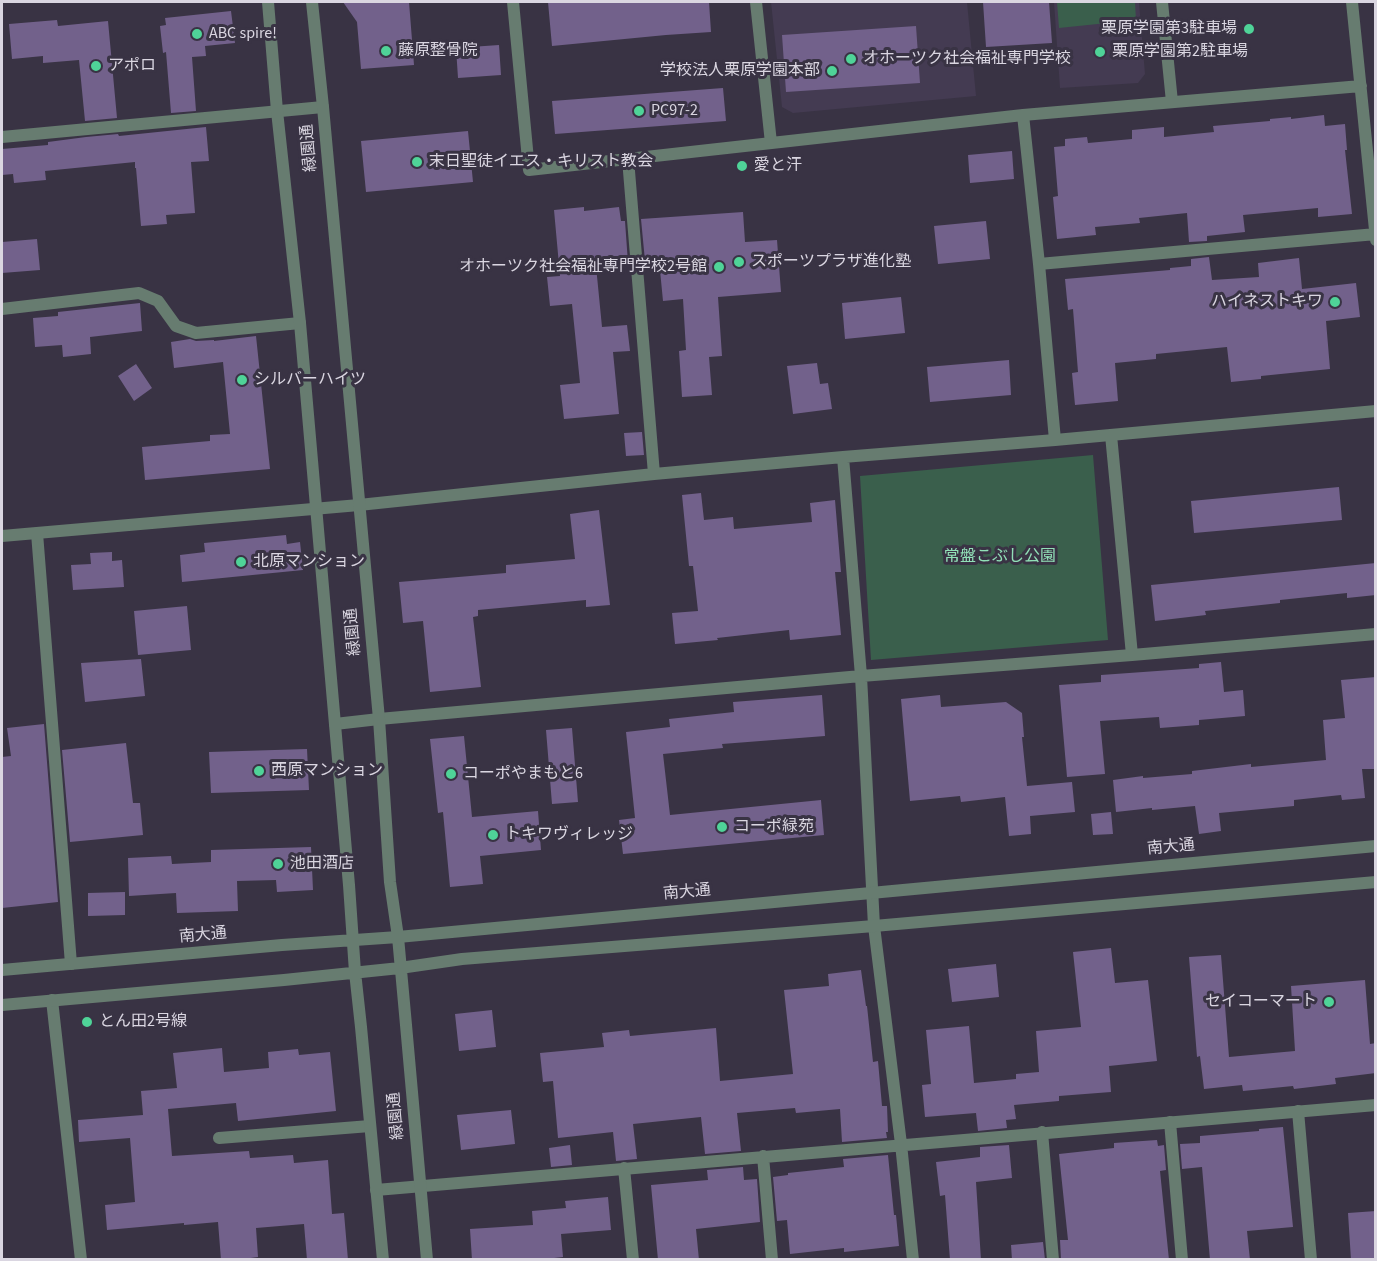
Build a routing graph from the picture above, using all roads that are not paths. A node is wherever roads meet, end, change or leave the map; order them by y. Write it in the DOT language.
graph roads {
  1 [pos="268,2"];
  2 [pos="312,2"];
  3 [pos="513,2"];
  4 [pos="756,2"];
  5 [pos="1162,2"];
  6 [pos="1352,2"];
  7 [pos="1361,86"];
  8 [pos="1172,102"];
  9 [pos="323,107"];
  10 [pos="277,111"];
  11 [pos="1023,115"];
  12 [pos="2,137"];
  13 [pos="771,143"];
  14 [pos="628,159"];
  15 [pos="1375,234"];
  16 [pos="1376,240"];
  17 [pos="1039,264"];
  18 [pos="2,309"];
  19 [pos="300,323"];
  20 [pos="1376,411"];
  21 [pos="1111,435"];
  22 [pos="1055,440"];
  23 [pos="843,457"];
  24 [pos="654,474"];
  25 [pos="359,505"];
  26 [pos="315,509"];
  27 [pos="37,533"];
  28 [pos="2,536"];
  29 [pos="1376,634"];
  30 [pos="1132,655"];
  31 [pos="861,676"];
  32 [pos="379,718"];
  33 [pos="334,724"];
  34 [pos="1376,846"];
  35 [pos="1376,882"];
  36 [pos="871,892"];
  37 [pos="874,926"];
  38 [pos="398,937"];
  39 [pos="353,940"];
  40 [pos="71,964"];
  41 [pos="400,968"];
  42 [pos="2,970"];
  43 [pos="355,972"];
  44 [pos="52,1000"];
  45 [pos="2,1005"];
  46 [pos="1376,1105"];
  47 [pos="1298,1111"];
  48 [pos="1170,1122"];
  49 [pos="370,1125"];
  50 [pos="1041,1132"];
  51 [pos="219,1138"];
  52 [pos="901,1144"];
  53 [pos="763,1156"];
  54 [pos="624,1168"];
  55 [pos="420,1186"];
  56 [pos="376,1190"];
  57 [pos="81,1260"];
  58 [pos="383,1260"];
  59 [pos="427,1260"];
  60 [pos="633,1260"];
  61 [pos="772,1260"];
  62 [pos="913,1260"];
  63 [pos="1053,1260"];
  64 [pos="1182,1260"];
  65 [pos="1311,1260"];
  1 -- 10 [label="street, 緑園通"];
  2 -- 9 [label="street, 緑園通"];
  3 -- 14 [label="street"];
  4 -- 13 [label="street"];
  5 -- 8 [label="street"];
  6 -- 7 [label="street"];
  7 -- 8 [label="street"];
  7 -- 15 [label="street"];
  8 -- 11 [label="street"];
  9 -- 10 [label="street"];
  9 -- 25 [label="street, 緑園通"];
  10 -- 12 [label="street"];
  10 -- 19 [label="street, 緑園通"];
  11 -- 13 [label="street"];
  11 -- 17 [label="street"];
  13 -- 14 [label="street"];
  14 -- 24 [label="street"];
  15 -- 16 [label="street"];
  15 -- 17 [label="street"];
  17 -- 22 [label="street"];
  18 -- 19 [label="street"];
  19 -- 26 [label="street, 緑園通"];
  20 -- 21 [label="street"];
  21 -- 22 [label="street"];
  21 -- 30 [label="street"];
  22 -- 23 [label="street"];
  23 -- 24 [label="street"];
  23 -- 31 [label="street"];
  24 -- 25 [label="street"];
  25 -- 26 [label="street"];
  25 -- 32 [label="street, 緑園通"];
  26 -- 27 [label="street"];
  26 -- 33 [label="street, 緑園通"];
  27 -- 28 [label="street"];
  27 -- 40 [label="street"];
  29 -- 30 [label="street"];
  30 -- 31 [label="street"];
  31 -- 32 [label="street"];
  31 -- 36 [label="street"];
  32 -- 33 [label="street"];
  32 -- 38 [label="street, 緑園通"];
  33 -- 39 [label="street, 緑園通"];
  34 -- 36 [label="street, 南大通"];
  35 -- 37 [label="street"];
  36 -- 37 [label="street"];
  36 -- 38 [label="street, 南大通"];
  37 -- 41 [label="street"];
  37 -- 52 [label="street"];
  38 -- 39 [label="street, 南大通"];
  38 -- 41 [label="street, 緑園通"];
  39 -- 40 [label="street, 南大通"];
  39 -- 43 [label="street, 緑園通"];
  40 -- 42 [label="street, 南大通"];
  41 -- 43 [label="street"];
  41 -- 55 [label="street, 緑園通"];
  43 -- 44 [label="street"];
  43 -- 49 [label="street, 緑園通"];
  44 -- 45 [label="street"];
  44 -- 57 [label="street"];
  46 -- 47 [label="street"];
  47 -- 48 [label="street"];
  47 -- 65 [label="street"];
  48 -- 50 [label="street"];
  48 -- 64 [label="street"];
  49 -- 51 [label="street"];
  49 -- 56 [label="street, 緑園通"];
  50 -- 52 [label="street"];
  50 -- 63 [label="street"];
  52 -- 53 [label="street"];
  52 -- 62 [label="street"];
  53 -- 54 [label="street"];
  53 -- 61 [label="street"];
  54 -- 55 [label="street"];
  54 -- 60 [label="street"];
  55 -- 56 [label="street"];
  55 -- 59 [label="street, 緑園通"];
  56 -- 58 [label="street, 緑園通"];
}
